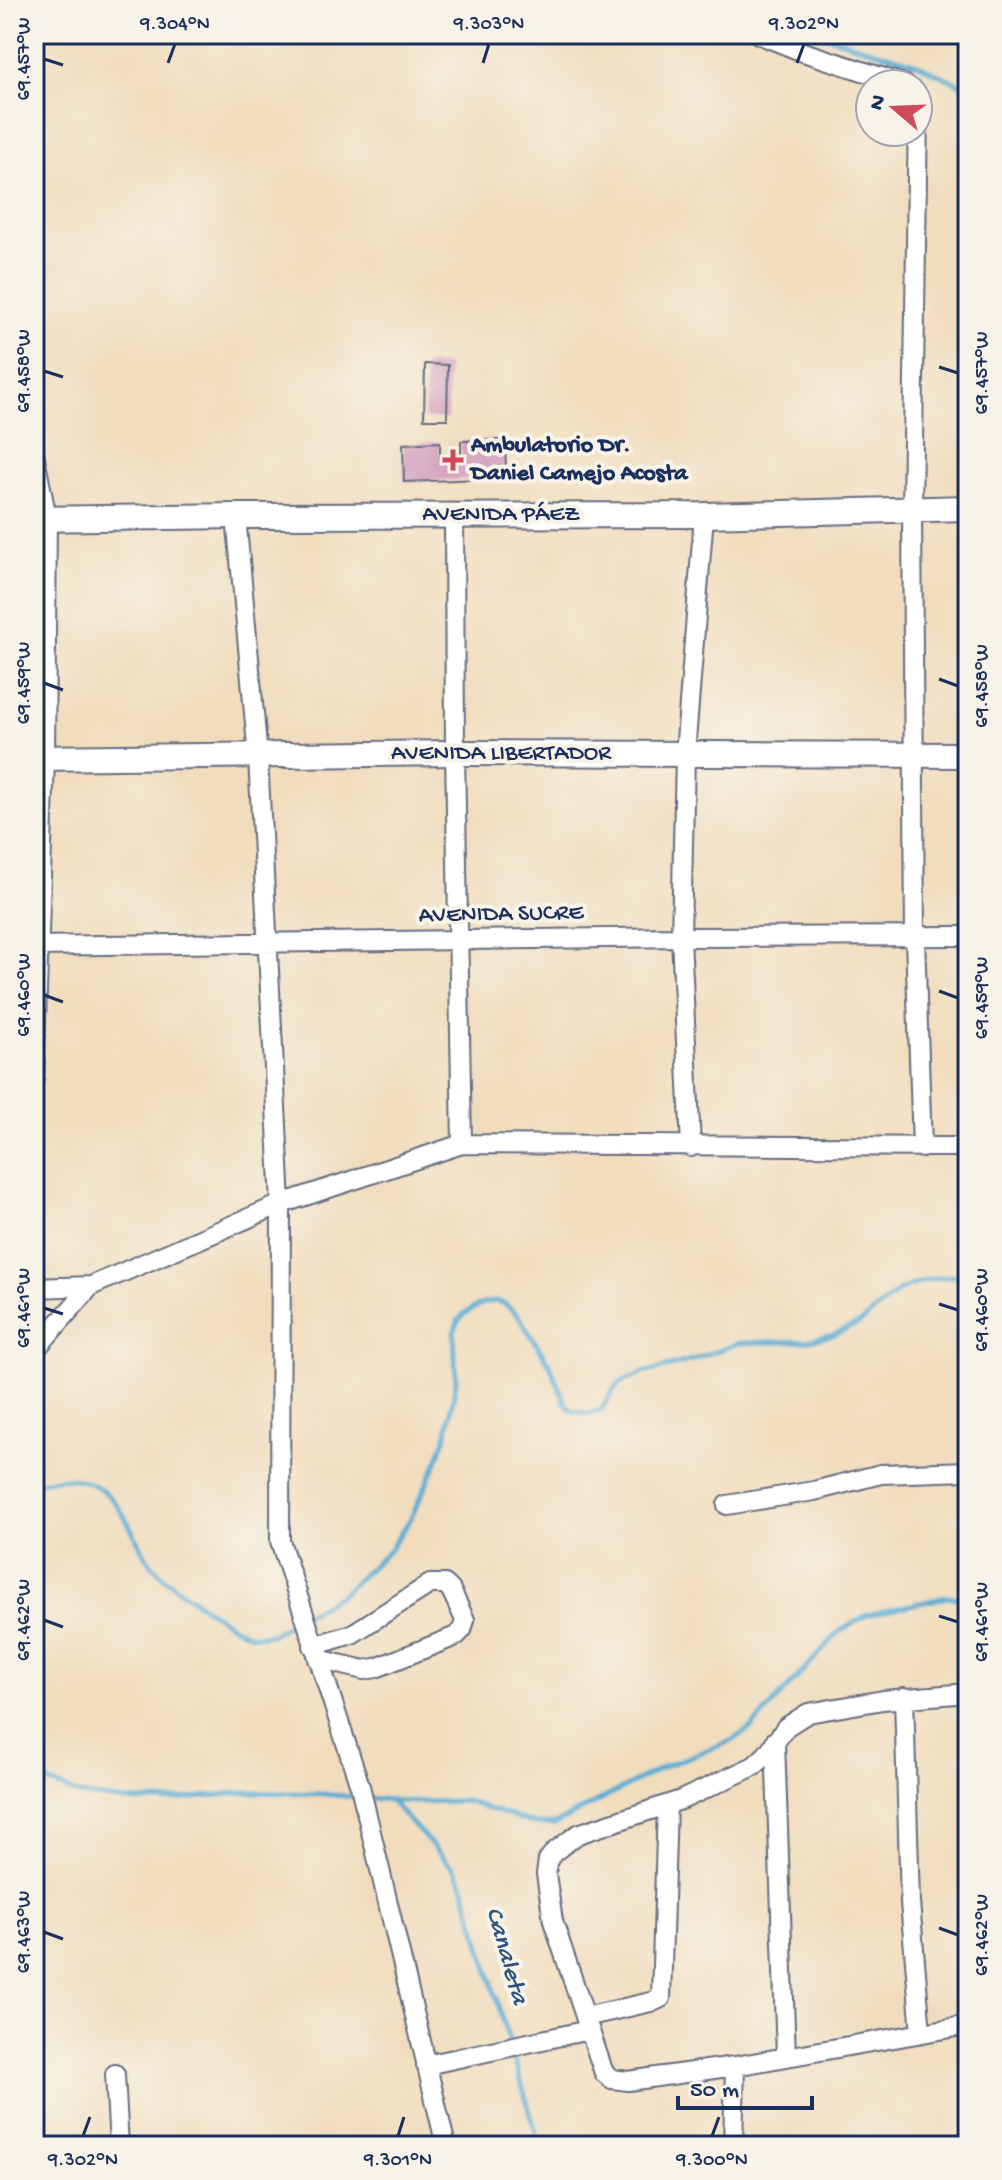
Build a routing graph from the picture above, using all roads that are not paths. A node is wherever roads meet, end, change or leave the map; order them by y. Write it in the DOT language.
graph roads {
  1 [pos="758,34"];
  2 [pos="854,68"];
  3 [pos="917,148"];
  4 [pos="34,453"];
  5 [pos="968,508"];
  6 [pos="912,510"];
  7 [pos="454,515"];
  8 [pos="704,515"];
  9 [pos="236,516"];
  10 [pos="40,519"];
  11 [pos="455,753"];
  12 [pos="685,754"];
  13 [pos="915,755"];
  14 [pos="968,755"];
  15 [pos="258,757"];
  16 [pos="39,758"];
  17 [pos="968,936"];
  18 [pos="681,937"];
  19 [pos="915,937"];
  20 [pos="459,940"];
  21 [pos="268,944"];
  22 [pos="35,946"];
  23 [pos="34,1078"];
  24 [pos="462,1144"];
  25 [pos="691,1147"];
  26 [pos="968,1147"];
  27 [pos="922,1148"];
  28 [pos="281,1204"];
  29 [pos="91,1286"];
  30 [pos="34,1288"];
  31 [pos="34,1351"];
  32 [pos="968,1471"];
  33 [pos="727,1505"];
  34 [pos="316,1652"];
  35 [pos="968,1693"];
  36 [pos="904,1697"];
  37 [pos="775,1741"];
  38 [pos="667,1805"];
  39 [pos="587,2024"];
  40 [pos="968,2025"];
  41 [pos="921,2033"];
  42 [pos="786,2057"];
  43 [pos="426,2065"];
  44 [pos="735,2066"];
  45 [pos="115,2074"];
  46 [pos="119,2146"];
  47 [pos="446,2146"];
  48 [pos="733,2146"];
  1 -- 2 [label="street"];
  3 -- 6 [label="street"];
  4 -- 10 [label="street"];
  5 -- 6 [label="main road, AVENIDA PÁEZ"];
  6 -- 8 [label="main road, AVENIDA PÁEZ"];
  6 -- 13 [label="street"];
  7 -- 8 [label="main road, AVENIDA PÁEZ"];
  7 -- 9 [label="main road, AVENIDA PÁEZ"];
  7 -- 11 [label="street"];
  8 -- 12 [label="street"];
  9 -- 10 [label="main road, AVENIDA PÁEZ"];
  9 -- 15 [label="street"];
  10 -- 16 [label="street"];
  11 -- 12 [label="main road, AVENIDA LIBERTADOR"];
  11 -- 15 [label="main road, AVENIDA LIBERTADOR"];
  11 -- 20 [label="street"];
  12 -- 13 [label="main road, AVENIDA LIBERTADOR"];
  12 -- 18 [label="street"];
  13 -- 14 [label="main road, AVENIDA LIBERTADOR"];
  13 -- 19 [label="street"];
  15 -- 16 [label="main road, AVENIDA LIBERTADOR"];
  15 -- 21 [label="street"];
  16 -- 22 [label="street"];
  17 -- 19 [label="street, AVENIDA SUCRE"];
  18 -- 19 [label="street, AVENIDA SUCRE"];
  18 -- 20 [label="street, AVENIDA SUCRE"];
  18 -- 25 [label="street"];
  19 -- 27 [label="street"];
  20 -- 21 [label="street, AVENIDA SUCRE"];
  20 -- 24 [label="street"];
  21 -- 22 [label="street, AVENIDA SUCRE"];
  21 -- 28 [label="street"];
  22 -- 23 [label="street"];
  24 -- 25 [label="street"];
  24 -- 28 [label="street"];
  25 -- 27 [label="street"];
  26 -- 27 [label="street"];
  28 -- 29 [label="street"];
  28 -- 34 [label="street"];
  29 -- 30 [label="street"];
  29 -- 31 [label="street"];
  32 -- 33 [label="street"];
  34 -- 34 [label="street"];
  34 -- 43 [label="street"];
  35 -- 36 [label="street"];
  36 -- 37 [label="street"];
  36 -- 41 [label="street"];
  37 -- 38 [label="street"];
  37 -- 42 [label="street"];
  38 -- 39 [label="street"];
  38 -- 39 [label="street"];
  39 -- 43 [label="street"];
  39 -- 44 [label="street"];
  40 -- 41 [label="street"];
  41 -- 42 [label="street"];
  42 -- 44 [label="street"];
  43 -- 47 [label="street"];
  44 -- 48 [label="street"];
  45 -- 46 [label="street"];
}
